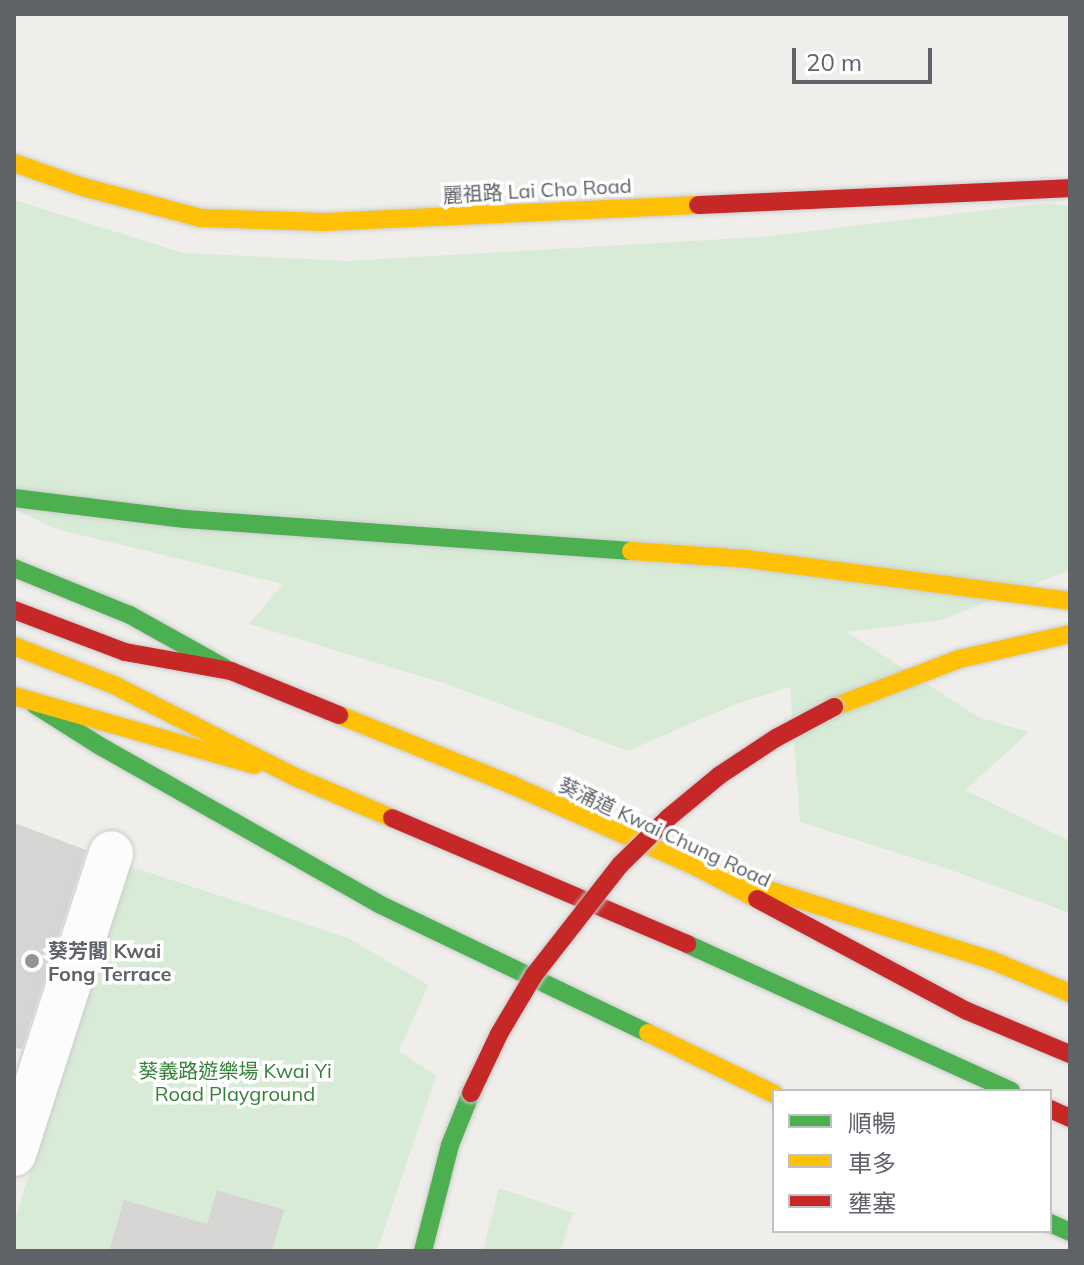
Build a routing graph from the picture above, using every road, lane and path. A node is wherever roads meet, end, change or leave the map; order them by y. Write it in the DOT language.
graph roads {
  1 [pos="14,163"];
  2 [pos="1070,188"];
  3 [pos="14,498"];
  4 [pos="14,568"];
  5 [pos="1070,601"];
  6 [pos="14,610"];
  7 [pos="1070,634"];
  8 [pos="14,646"];
  9 [pos="231,671"];
  10 [pos="14,696"];
  11 [pos="35,705"];
  12 [pos="293,776"];
  13 [pos="111,853"];
  14 [pos="699,868"];
  15 [pos="1070,993"];
  16 [pos="1070,1054"];
  17 [pos="1007,1089"];
  18 [pos="772,1093"];
  19 [pos="14,1154"];
  20 [pos="423,1251"];
  1 -- 2 [label="main road, 麗祖路 Lai Cho Road"];
  3 -- 5 [label="main road"];
  4 -- 9 [label="main road, 葵涌道 Kwai Chung Road"];
  6 -- 9 [label="main road, 葵涌道 Kwai Chung Road"];
  7 -- 20 [label="main road, bridge"];
  8 -- 12 [label="main road"];
  9 -- 14 [label="main road, 葵涌道 Kwai Chung Road"];
  10 -- 11 [label="main road"];
  11 -- 12 [label="main road"];
  11 -- 18 [label="main road"];
  12 -- 17 [label="main road"];
  13 -- 19 [label="street"];
  14 -- 15 [label="main road"];
  14 -- 16 [label="main road, 葵涌道 Kwai Chung Road"];
}
